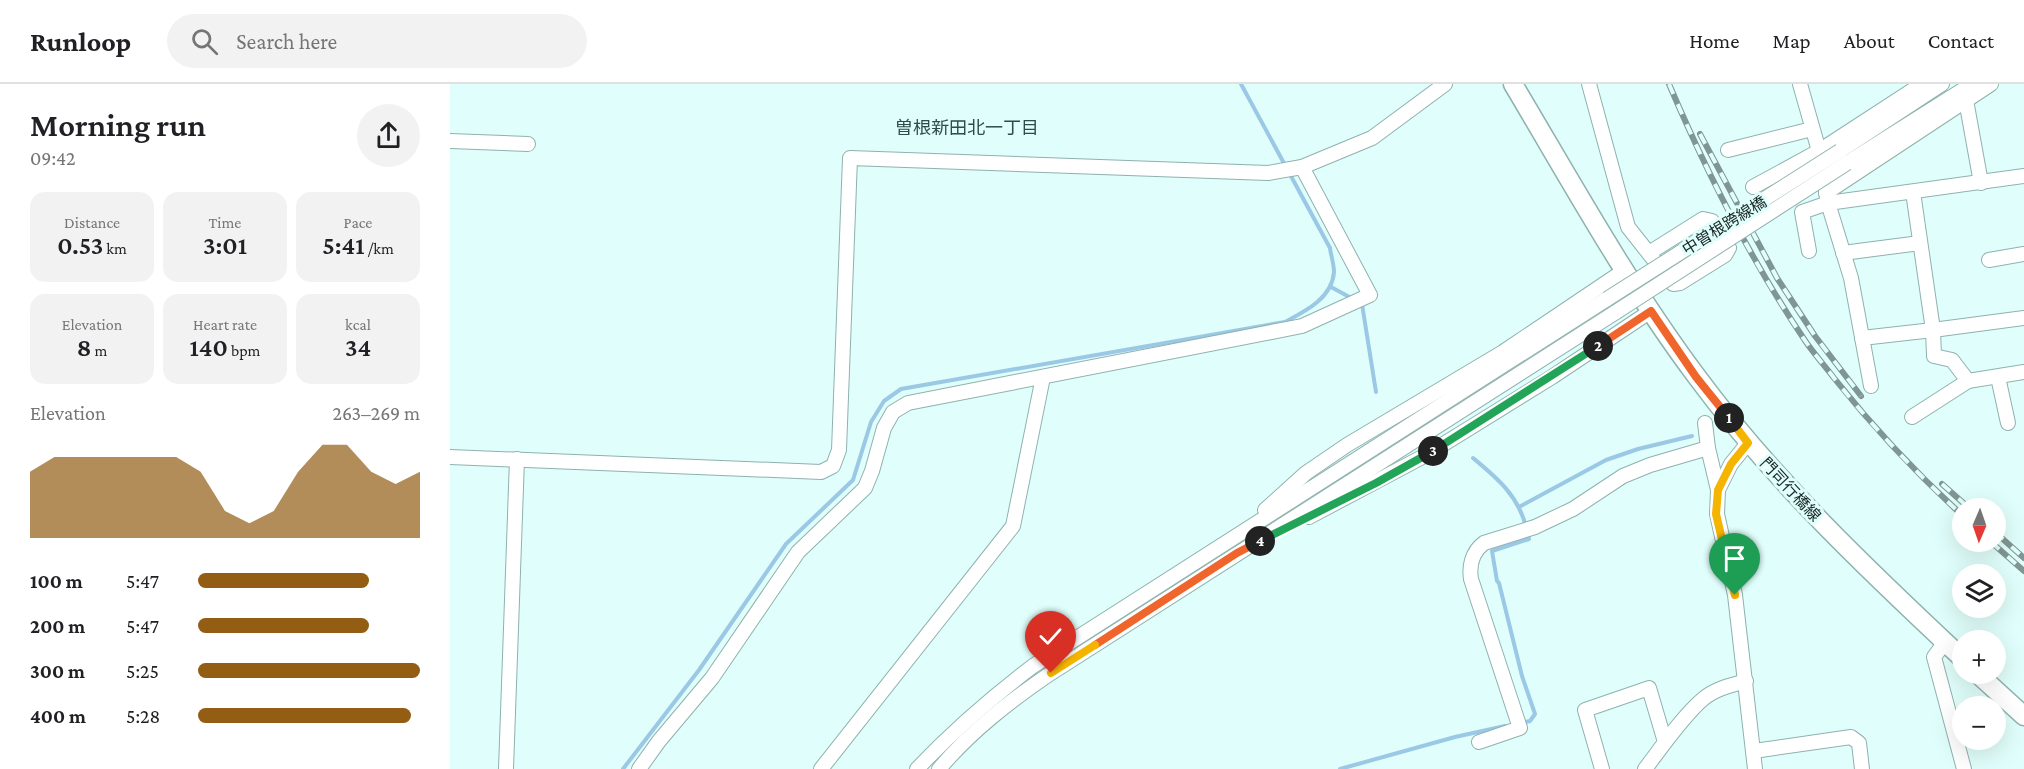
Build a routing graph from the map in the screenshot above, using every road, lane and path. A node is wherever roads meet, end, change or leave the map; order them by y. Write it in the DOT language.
graph roads {
  1 [pos="1445,84"];
  2 [pos="1513,84"];
  3 [pos="1589,84"];
  4 [pos="1800,84"];
  5 [pos="1922,84"];
  6 [pos="1942,84"];
  7 [pos="1972,84"];
  8 [pos="1991,84"];
  9 [pos="1966,100"];
  10 [pos="1812,129"];
  11 [pos="450,141"];
  12 [pos="528,144"];
  13 [pos="1728,150"];
  14 [pos="1819,151"];
  15 [pos="1844,157"];
  16 [pos="1299,168"];
  17 [pos="2024,176"];
  18 [pos="1981,183"];
  19 [pos="1753,187"];
  20 [pos="1913,192"];
  21 [pos="1827,198"];
  22 [pos="1920,243"];
  23 [pos="1809,251"];
  24 [pos="1649,253"];
  25 [pos="1843,253"];
  26 [pos="2024,254"];
  27 [pos="1989,260"];
  28 [pos="1625,270"];
  29 [pos="1651,311"];
  30 [pos="2024,318"];
  31 [pos="1933,330"];
  32 [pos="1862,338"];
  33 [pos="2024,372"];
  34 [pos="1043,377"];
  35 [pos="1998,377"];
  36 [pos="1968,381"];
  37 [pos="1871,386"];
  38 [pos="1912,417"];
  39 [pos="1705,423"];
  40 [pos="2008,423"];
  41 [pos="1748,443"];
  42 [pos="1708,448"];
  43 [pos="450,457"];
  44 [pos="517,459"];
  45 [pos="1718,490"];
  46 [pos="1232,539"];
  47 [pos="1237,553"];
  48 [pos="1945,642"];
  49 [pos="1952,649"];
  50 [pos="1746,681"];
  51 [pos="1989,684"];
  52 [pos="2024,716"];
  53 [pos="1479,742"];
  54 [pos="1665,742"];
  55 [pos="1754,751"];
  56 [pos="506,769"];
  57 [pos="639,769"];
  58 [pos="821,769"];
  59 [pos="917,769"];
  60 [pos="939,769"];
  61 [pos="1602,769"];
  62 [pos="1645,769"];
  63 [pos="1755,769"];
  64 [pos="1862,769"];
  65 [pos="1964,769"];
  1 -- 16 [label="street"];
  2 -- 28 [label="main road, 門司行橋線"];
  3 -- 24 [label="street"];
  4 -- 10 [label="street"];
  5 -- 14 [label="street"];
  6 -- 15 [label="street"];
  7 -- 15 [label="street"];
  8 -- 9 [label="street"];
  9 -- 18 [label="street"];
  9 -- 21 [label="street"];
  10 -- 13 [label="street"];
  10 -- 14 [label="street"];
  11 -- 12 [label="street"];
  14 -- 19 [label="street"];
  14 -- 21 [label="street"];
  15 -- 46 [label="street, 中曽根跨線橋, bridge"];
  15 -- 47 [label="street, 中曽根跨線橋, bridge"];
  16 -- 34 [label="street"];
  16 -- 44 [label="street"];
  17 -- 18 [label="street"];
  18 -- 20 [label="street"];
  20 -- 21 [label="street"];
  20 -- 22 [label="street"];
  21 -- 23 [label="street"];
  21 -- 25 [label="street"];
  22 -- 25 [label="street"];
  22 -- 31 [label="street"];
  24 -- 24 [label="street"];
  25 -- 32 [label="street"];
  26 -- 27 [label="street"];
  28 -- 29 [label="main road, 門司行橋線"];
  28 -- 46 [label="street"];
  29 -- 41 [label="main road, 門司行橋線"];
  29 -- 47 [label="street"];
  30 -- 31 [label="street"];
  31 -- 32 [label="street"];
  31 -- 36 [label="street"];
  32 -- 37 [label="street"];
  33 -- 35 [label="street"];
  34 -- 57 [label="street"];
  34 -- 58 [label="street"];
  35 -- 36 [label="street"];
  35 -- 40 [label="street"];
  36 -- 38 [label="street"];
  39 -- 42 [label="street"];
  41 -- 45 [label="street"];
  41 -- 48 [label="main road, 門司行橋線"];
  42 -- 45 [label="street"];
  42 -- 53 [label="street"];
  43 -- 44 [label="street"];
  44 -- 56 [label="street"];
  45 -- 50 [label="street"];
  46 -- 59 [label="street"];
  47 -- 60 [label="street"];
  48 -- 49 [label="main road, 門司行橋線"];
  48 -- 65 [label="street"];
  50 -- 54 [label="street"];
  50 -- 55 [label="street"];
  51 -- 52 [label="main road"];
  54 -- 61 [label="street"];
  54 -- 62 [label="street"];
  55 -- 63 [label="street"];
  55 -- 64 [label="street"];
}
